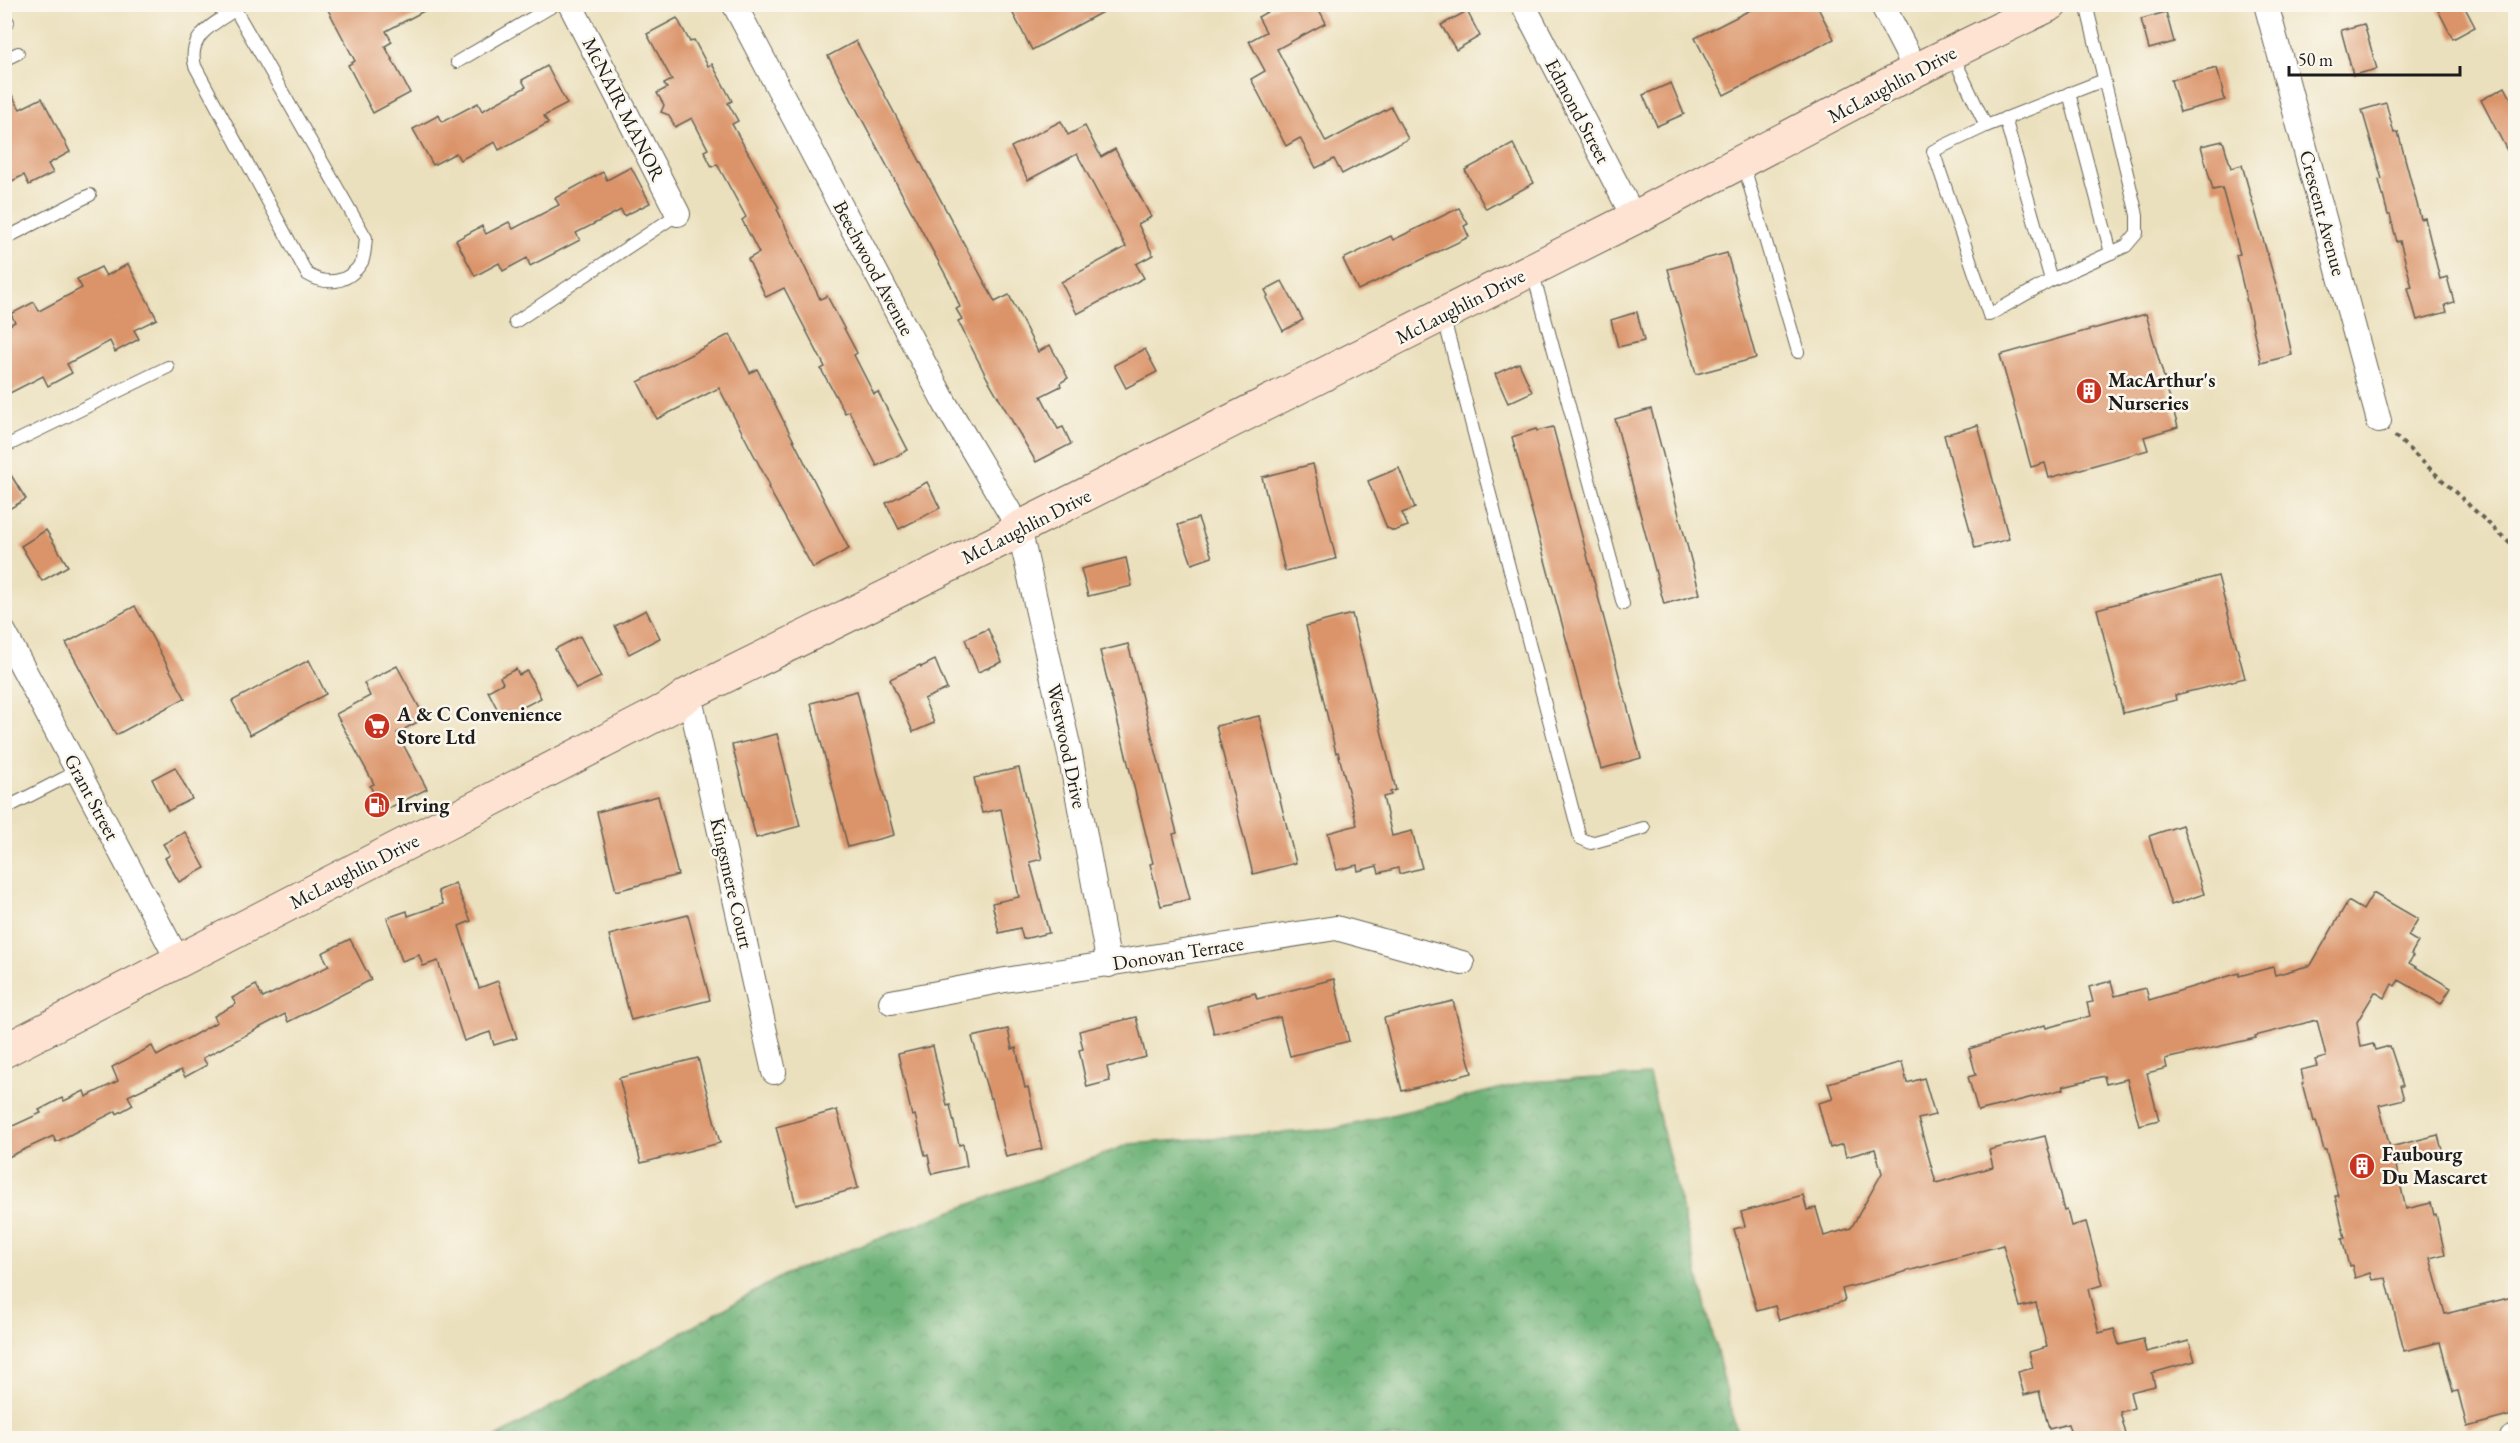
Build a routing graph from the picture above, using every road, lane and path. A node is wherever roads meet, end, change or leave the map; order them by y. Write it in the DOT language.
graph roads {
  1 [pos="556,4"];
  2 [pos="570,4"];
  3 [pos="734,4"];
  4 [pos="1523,4"];
  5 [pos="1882,4"];
  6 [pos="2051,4"];
  7 [pos="2086,4"];
  8 [pos="2266,4"];
  9 [pos="233,7"];
  10 [pos="18,53"];
  11 [pos="1952,53"];
  12 [pos="4,60"];
  13 [pos="457,62"];
  14 [pos="1916,70"];
  15 [pos="2104,80"];
  16 [pos="2069,93"];
  17 [pos="2005,118"];
  18 [pos="1986,126"];
  19 [pos="1743,162"];
  20 [pos="90,195"];
  21 [pos="678,214"];
  22 [pos="1634,218"];
  23 [pos="4,239"];
  24 [pos="2110,253"];
  25 [pos="1532,269"];
  26 [pos="2051,280"];
  27 [pos="1443,315"];
  28 [pos="515,322"];
  29 [pos="1798,352"];
  30 [pos="168,367"];
  31 [pos="2379,421"];
  32 [pos="4,447"];
  33 [pos="1019,528"];
  34 [pos="2516,549"];
  35 [pos="1623,604"];
  36 [pos="6,637"];
  37 [pos="689,694"];
  38 [pos="78,771"];
  39 [pos="4,809"];
  40 [pos="1644,828"];
  41 [pos="179,962"];
  42 [pos="1462,963"];
  43 [pos="1109,964"];
  44 [pos="891,1002"];
  45 [pos="4,1051"];
  46 [pos="774,1072"];
  1 -- 13 [label="lane"];
  2 -- 21 [label="street, McNAIR MANOR"];
  3 -- 33 [label="street, Beechwood Avenue"];
  4 -- 22 [label="street, Edmond Street"];
  5 -- 14 [label="street"];
  6 -- 11 [label="main road, McLaughlin Drive"];
  7 -- 15 [label="lane"];
  8 -- 31 [label="street, Crescent Avenue"];
  9 -- 9 [label="lane"];
  10 -- 12 [label="lane"];
  11 -- 14 [label="main road, McLaughlin Drive"];
  11 -- 18 [label="lane"];
  14 -- 19 [label="main road, McLaughlin Drive"];
  15 -- 16 [label="lane"];
  15 -- 24 [label="lane"];
  16 -- 17 [label="lane"];
  16 -- 24 [label="lane"];
  17 -- 18 [label="lane"];
  17 -- 26 [label="lane"];
  18 -- 26 [label="lane"];
  19 -- 22 [label="main road, McLaughlin Drive"];
  19 -- 29 [label="lane"];
  20 -- 23 [label="lane"];
  21 -- 28 [label="lane"];
  22 -- 25 [label="main road, McLaughlin Drive"];
  24 -- 26 [label="lane"];
  25 -- 27 [label="main road, McLaughlin Drive"];
  25 -- 35 [label="lane"];
  27 -- 33 [label="main road, McLaughlin Drive"];
  27 -- 40 [label="lane"];
  30 -- 32 [label="lane"];
  31 -- 34 [label="path"];
  33 -- 37 [label="main road, McLaughlin Drive"];
  33 -- 43 [label="street, Westwood Drive"];
  36 -- 38 [label="street, Grant Street"];
  37 -- 41 [label="main road, McLaughlin Drive"];
  37 -- 46 [label="street, Kingsmere Court"];
  38 -- 39 [label="lane"];
  38 -- 41 [label="street, Grant Street"];
  41 -- 45 [label="main road, McLaughlin Drive"];
  42 -- 43 [label="street, Donovan Terrace"];
  43 -- 44 [label="street, Donovan Terrace"];
}
